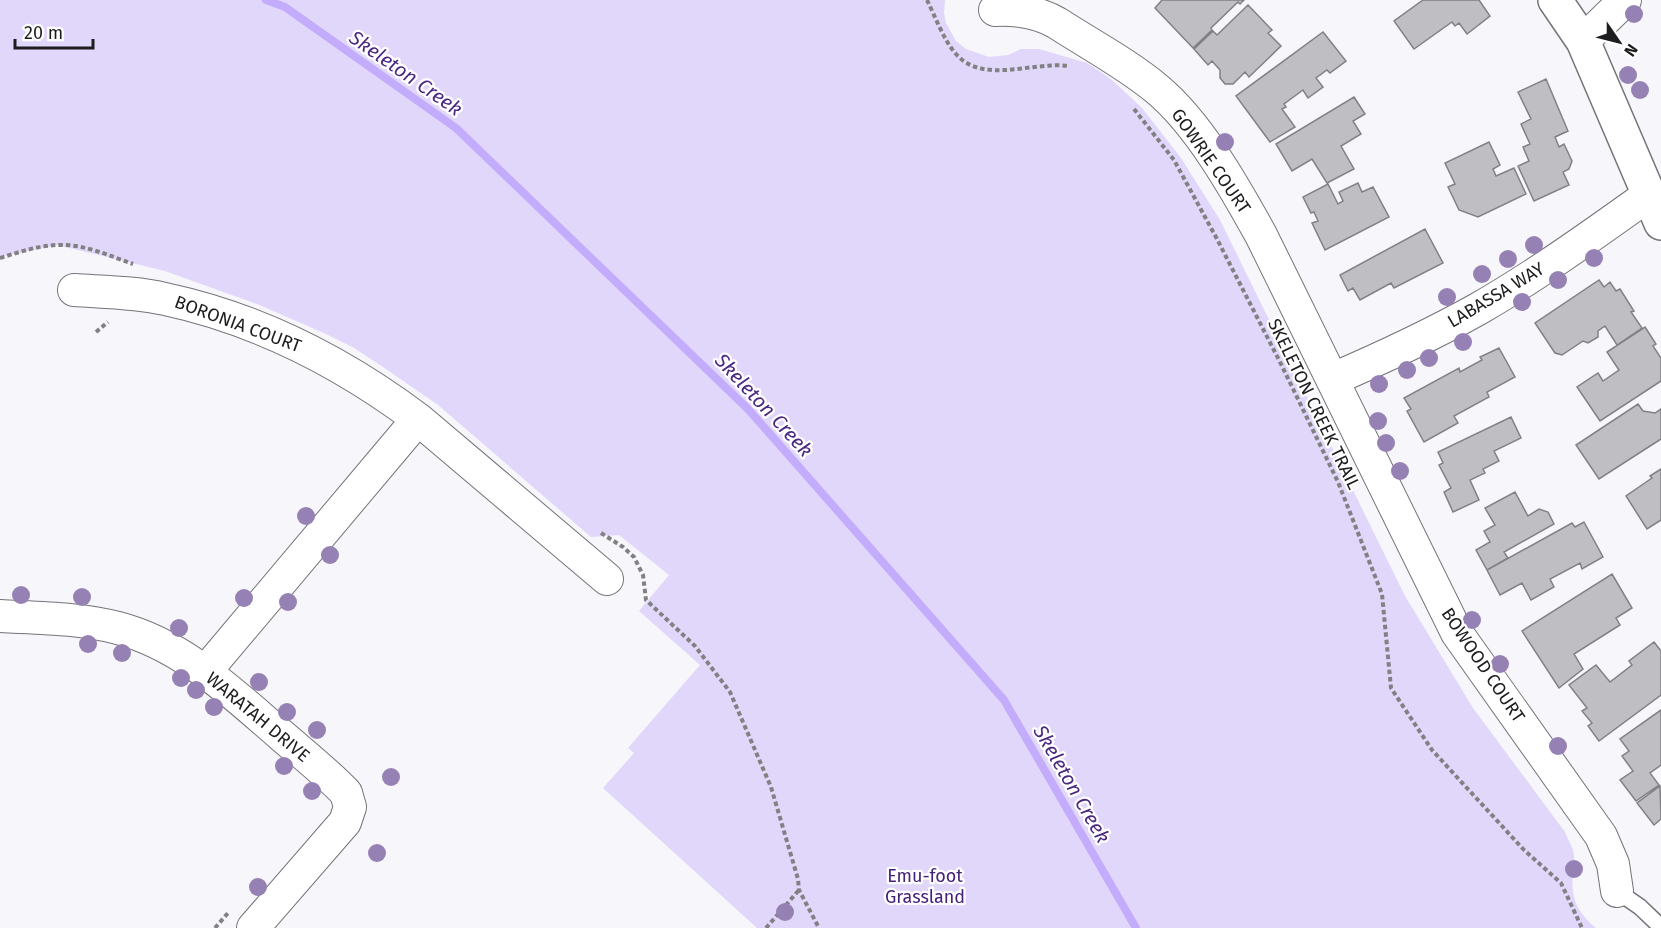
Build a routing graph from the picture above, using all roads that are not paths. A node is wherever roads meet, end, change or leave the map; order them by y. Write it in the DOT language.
graph roads {
  1 [pos="1555,0"];
  2 [pos="1625,0"];
  3 [pos="992,5"];
  4 [pos="1583,41"];
  5 [pos="1655,209"];
  6 [pos="74,290"];
  7 [pos="1333,379"];
  8 [pos="418,419"];
  9 [pos="607,579"];
  10 [pos="0,616"];
  11 [pos="205,672"];
  12 [pos="1617,891"];
  13 [pos="1661,927"];
  14 [pos="253,928"];
  1 -- 4 [label="street"];
  2 -- 4 [label="street"];
  3 -- 7 [label="street, GOWRIE COURT"];
  4 -- 5 [label="street"];
  5 -- 7 [label="street, LABASSA WAY"];
  6 -- 8 [label="street, BORONIA COURT"];
  7 -- 12 [label="street, BOWOOD COURT"];
  8 -- 9 [label="street, BORONIA COURT"];
  8 -- 11 [label="street"];
  10 -- 11 [label="street, WARATAH DRIVE"];
  11 -- 14 [label="street, WARATAH DRIVE"];
  12 -- 13 [label="lane, BOWOOD COURT"];
}
